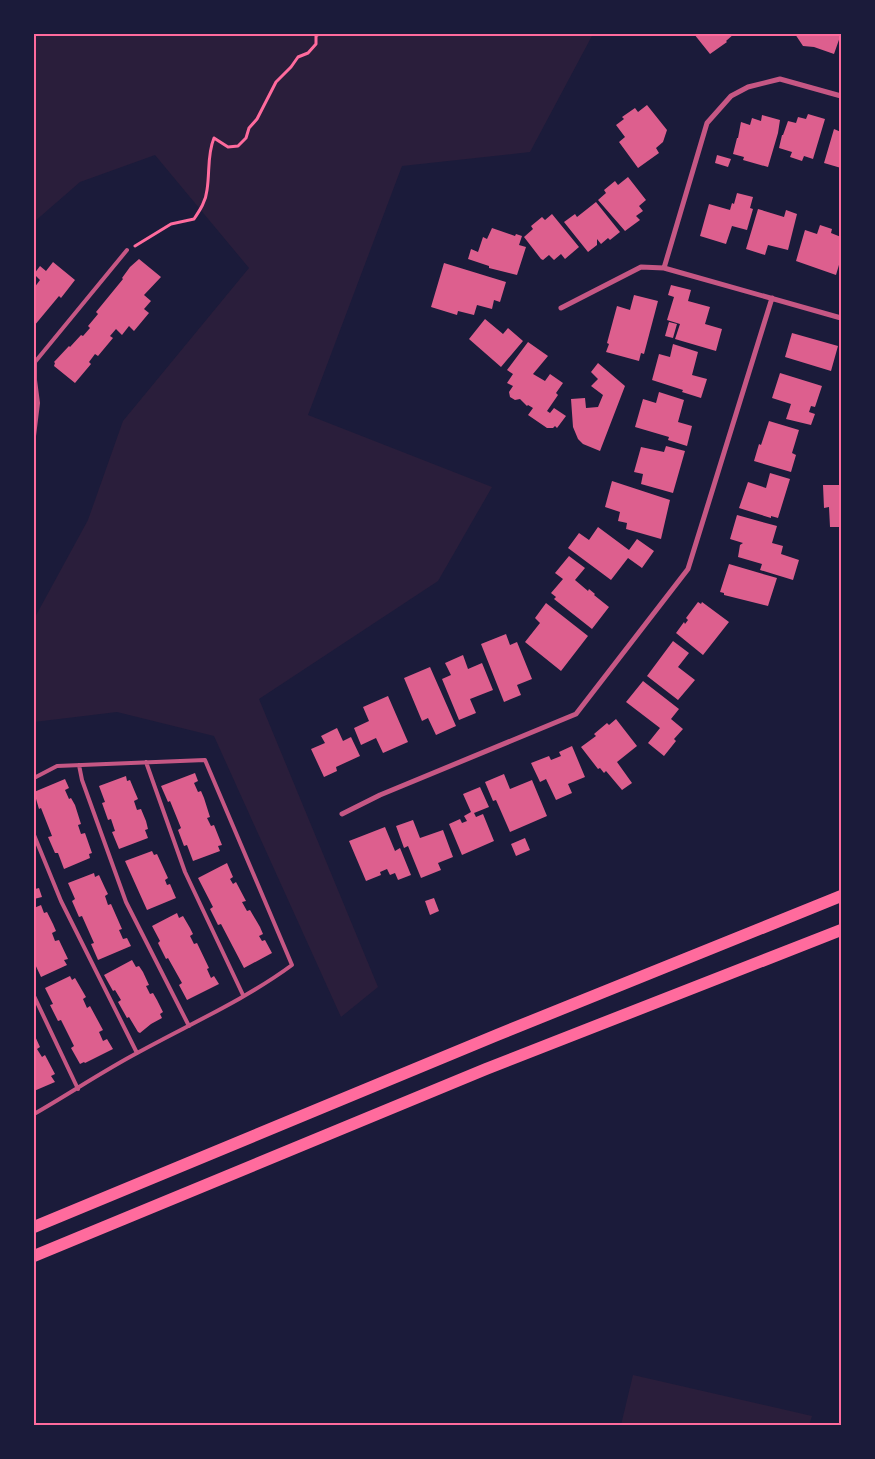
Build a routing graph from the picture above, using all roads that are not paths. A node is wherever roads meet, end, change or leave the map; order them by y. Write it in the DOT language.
graph roads {
  1 [pos="841,96"];
  2 [pos="128,250"];
  3 [pos="664,268"];
  4 [pos="772,298"];
  5 [pos="561,308"];
  6 [pos="841,318"];
  7 [pos="35,363"];
  8 [pos="34,436"];
  9 [pos="146,762"];
  10 [pos="79,765"];
  11 [pos="34,778"];
  12 [pos="342,814"];
  13 [pos="34,835"];
  14 [pos="841,896"];
  15 [pos="841,930"];
  16 [pos="243,995"];
  17 [pos="34,996"];
  18 [pos="189,1026"];
  19 [pos="137,1053"];
  20 [pos="78,1089"];
  21 [pos="34,1114"];
  22 [pos="34,1227"];
  23 [pos="34,1256"];
  1 -- 3 [label="street"];
  2 -- 7 [label="lane"];
  3 -- 4 [label="street"];
  3 -- 5 [label="street"];
  4 -- 6 [label="street"];
  4 -- 12 [label="street"];
  7 -- 8 [label="lane"];
  9 -- 10 [label="lane"];
  9 -- 16 [label="lane"];
  9 -- 16 [label="lane"];
  10 -- 11 [label="lane"];
  10 -- 18 [label="lane"];
  13 -- 19 [label="lane"];
  14 -- 22 [label="main road"];
  15 -- 23 [label="main road"];
  16 -- 18 [label="lane"];
  17 -- 20 [label="lane"];
  18 -- 19 [label="lane"];
  19 -- 20 [label="lane"];
  20 -- 21 [label="lane"];
}
